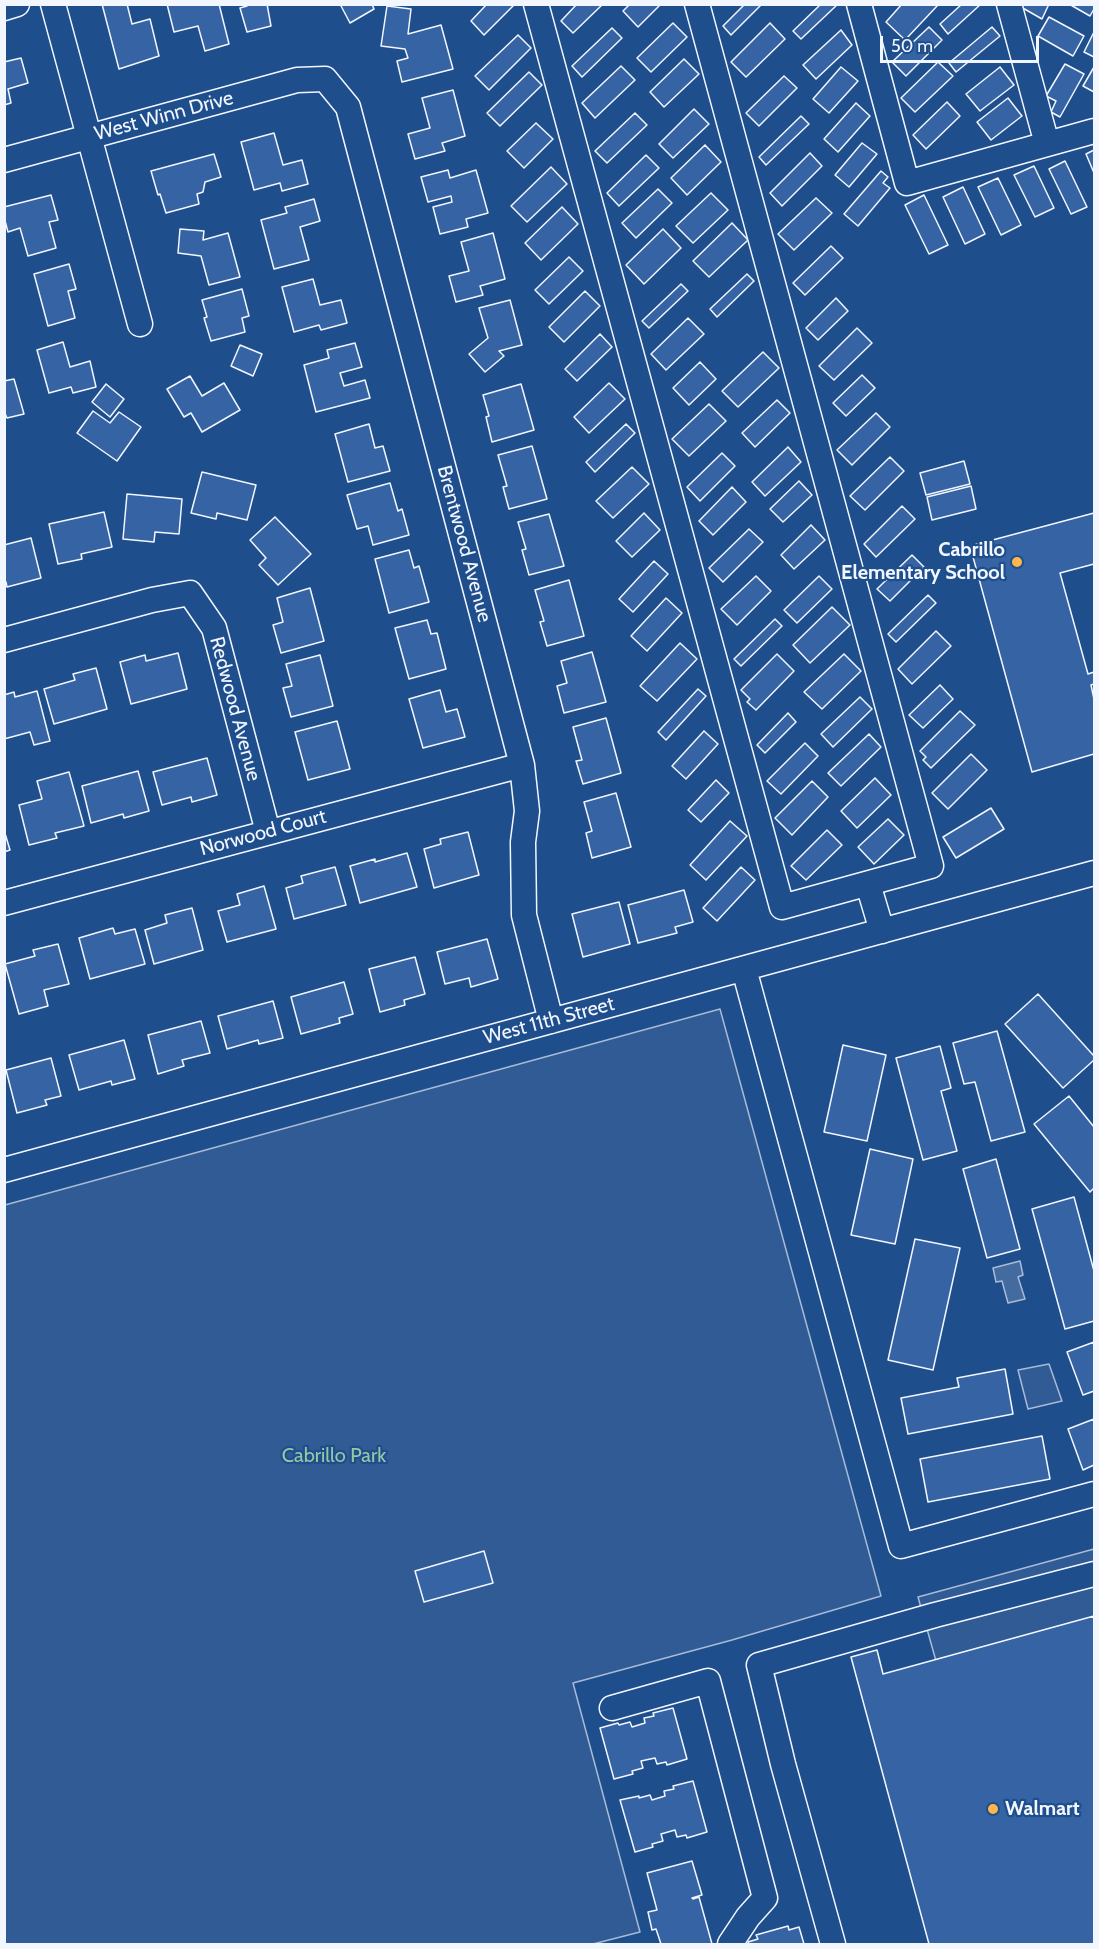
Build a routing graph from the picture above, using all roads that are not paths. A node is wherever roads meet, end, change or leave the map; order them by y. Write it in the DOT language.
graph roads {
  1 [pos="17,4"];
  2 [pos="53,4"];
  3 [pos="536,4"];
  4 [pos="698,4"];
  5 [pos="859,4"];
  6 [pos="1009,4"];
  7 [pos="4,8"];
  8 [pos="325,79"];
  9 [pos="1095,131"];
  10 [pos="89,136"];
  11 [pos="1047,144"];
  12 [pos="4,160"];
  13 [pos="140,324"];
  14 [pos="4,640"];
  15 [pos="522,765"];
  16 [pos="268,832"];
  17 [pos="1095,873"];
  18 [pos="868,884"];
  19 [pos="4,903"];
  20 [pos="882,931"];
  21 [pos="744,969"];
  22 [pos="551,1021"];
  23 [pos="4,1170"];
  24 [pos="1095,1494"];
  25 [pos="1095,1574"];
  26 [pos="612,1708"];
  27 [pos="730,1944"];
  28 [pos="833,1944"];
  1 -- 7 [label="street"];
  2 -- 10 [label="street"];
  3 -- 18 [label="street"];
  4 -- 18 [label="street"];
  5 -- 11 [label="street"];
  6 -- 11 [label="street"];
  8 -- 10 [label="street, West Winn Drive"];
  8 -- 15 [label="street, Brentwood Avenue"];
  9 -- 11 [label="street"];
  10 -- 12 [label="street, West Winn Drive"];
  10 -- 13 [label="street"];
  14 -- 16 [label="street, Redwood Avenue"];
  15 -- 16 [label="street, Norwood Court"];
  15 -- 22 [label="street, Brentwood Avenue"];
  16 -- 19 [label="street, Norwood Court"];
  17 -- 20 [label="street, West 11th Street"];
  18 -- 20 [label="street"];
  20 -- 21 [label="street, West 11th Street"];
  21 -- 22 [label="street, West 11th Street"];
  21 -- 24 [label="street"];
  22 -- 23 [label="street, West 11th Street"];
  25 -- 28 [label="street"];
  26 -- 27 [label="street"];
}
